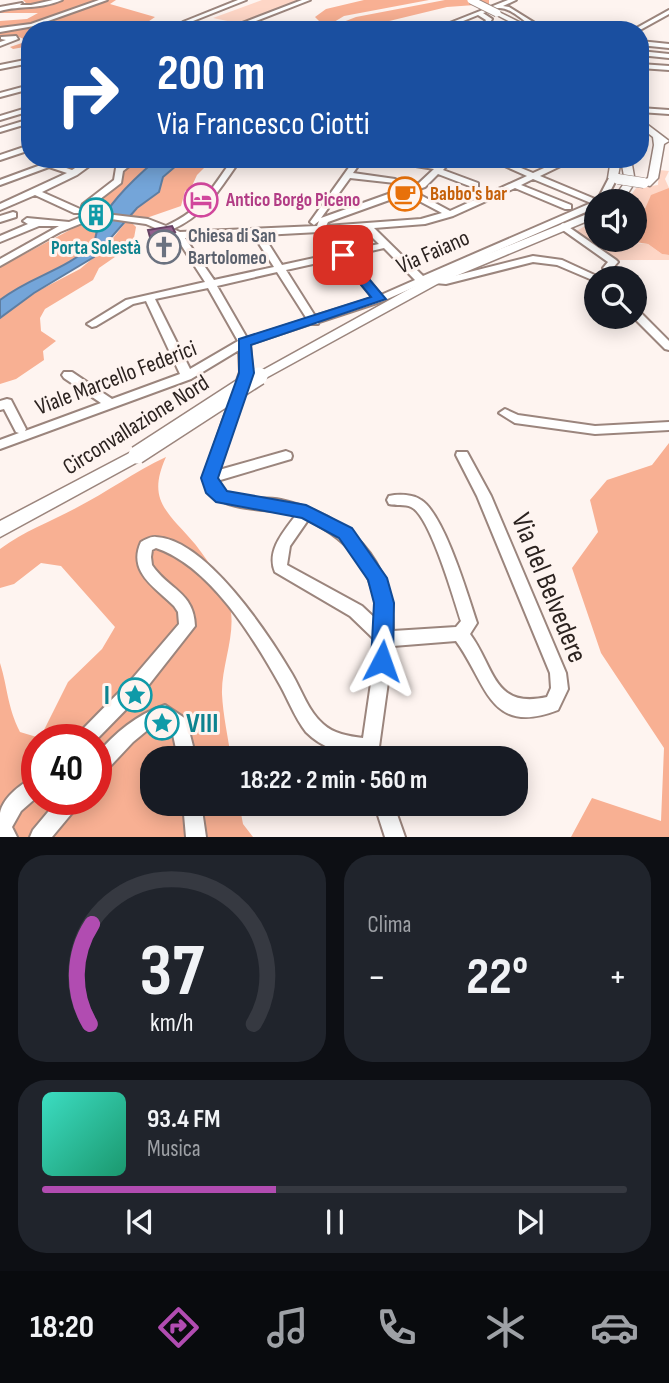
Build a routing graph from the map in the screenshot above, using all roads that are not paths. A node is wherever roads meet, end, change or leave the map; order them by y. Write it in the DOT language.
graph roads {
  1 [pos="59,0"];
  2 [pos="104,0"];
  3 [pos="221,0"];
  4 [pos="243,0"];
  5 [pos="307,0"];
  6 [pos="471,0"];
  7 [pos="513,0"];
  8 [pos="522,0"];
  9 [pos="37,1"];
  10 [pos="213,3"];
  11 [pos="18,4"];
  12 [pos="3,5"];
  13 [pos="508,8"];
  14 [pos="497,9"];
  15 [pos="669,12"];
  16 [pos="478,13"];
  17 [pos="43,21"];
  18 [pos="190,21"];
  19 [pos="252,21"];
  20 [pos="458,21"];
  21 [pos="488,21"];
  22 [pos="517,21"];
  23 [pos="529,21"];
  24 [pos="649,23"];
  25 [pos="21,26"];
  26 [pos="0,30"];
  27 [pos="649,44"];
  28 [pos="669,46"];
  29 [pos="21,54"];
  30 [pos="649,54"];
  31 [pos="669,55"];
  32 [pos="0,58"];
  33 [pos="21,62"];
  34 [pos="0,66"];
  35 [pos="649,67"];
  36 [pos="669,68"];
  37 [pos="21,89"];
  38 [pos="0,95"];
  39 [pos="649,110"];
  40 [pos="669,111"];
  41 [pos="21,112"];
  42 [pos="0,118"];
  43 [pos="21,124"];
  44 [pos="0,130"];
  45 [pos="649,130"];
  46 [pos="657,137"];
  47 [pos="21,143"];
  48 [pos="669,144"];
  49 [pos="0,150"];
  50 [pos="21,151"];
  51 [pos="663,151"];
  52 [pos="0,158"];
  53 [pos="669,158"];
  54 [pos="655,165"];
  55 [pos="39,168"];
  56 [pos="60,168"];
  57 [pos="82,168"];
  58 [pos="122,168"];
  59 [pos="231,168"];
  60 [pos="353,168"];
  61 [pos="403,168"];
  62 [pos="436,168"];
  63 [pos="514,168"];
  64 [pos="551,168"];
  65 [pos="616,168"];
  66 [pos="628,168"];
  67 [pos="440,169"];
  68 [pos="74,173"];
  69 [pos="348,175"];
  70 [pos="533,176"];
  71 [pos="616,178"];
  72 [pos="395,181"];
  73 [pos="0,183"];
  74 [pos="475,185"];
  75 [pos="515,185"];
  76 [pos="608,189"];
  77 [pos="625,189"];
  78 [pos="407,191"];
  79 [pos="36,192"];
  80 [pos="385,199"];
  81 [pos="584,199"];
  82 [pos="0,207"];
  83 [pos="568,207"];
  84 [pos="584,211"];
  85 [pos="80,213"];
  86 [pos="584,213"];
  87 [pos="450,214"];
  88 [pos="13,215"];
  89 [pos="96,215"];
  90 [pos="338,215"];
  91 [pos="321,216"];
  92 [pos="0,219"];
  93 [pos="366,225"];
  94 [pos="563,226"];
  95 [pos="169,228"];
  96 [pos="321,228"];
  97 [pos="306,229"];
  98 [pos="19,233"];
  99 [pos="257,233"];
  100 [pos="3,235"];
  101 [pos="179,235"];
  102 [pos="42,239"];
  103 [pos="386,245"];
  104 [pos="24,250"];
  105 [pos="0,254"];
  106 [pos="343,255"];
  107 [pos="0,263"];
  108 [pos="610,266"];
  109 [pos="279,270"];
  110 [pos="584,273"];
  111 [pos="428,280"];
  112 [pos="212,285"];
  113 [pos="149,297"];
  114 [pos="379,299"];
  115 [pos="314,321"];
  116 [pos="92,324"];
  117 [pos="647,325"];
  118 [pos="237,330"];
  119 [pos="267,336"];
  120 [pos="244,342"];
  121 [pos="669,347"];
  122 [pos="229,352"];
  123 [pos="68,375"];
  124 [pos="187,376"];
  125 [pos="4,404"];
  126 [pos="111,405"];
  127 [pos="505,413"];
  128 [pos="669,426"];
  129 [pos="20,429"];
  130 [pos="0,445"];
  131 [pos="463,455"];
  132 [pos="286,456"];
  133 [pos="210,478"];
  134 [pos="394,500"];
  135 [pos="306,512"];
  136 [pos="0,530"];
  137 [pos="460,634"];
  138 [pos="385,639"];
  139 [pos="100,724"];
  140 [pos="184,746"];
  141 [pos="349,746"];
  142 [pos="373,746"];
  143 [pos="112,752"];
  144 [pos="21,798"];
  145 [pos="58,815"];
  146 [pos="194,816"];
  147 [pos="388,816"];
  148 [pos="7,837"];
  149 [pos="40,837"];
  150 [pos="196,837"];
  151 [pos="395,837"];
  1 -- 11 [label="street"];
  2 -- 17 [label="street"];
  3 -- 10 [label="street"];
  4 -- 18 [label="street"];
  5 -- 19 [label="street"];
  6 -- 14 [label="main road, bridge"];
  7 -- 14 [label="street"];
  8 -- 13 [label="street"];
  9 -- 11 [label="street"];
  11 -- 12 [label="street"];
  13 -- 14 [label="street"];
  13 -- 23 [label="street"];
  14 -- 16 [label="street"];
  14 -- 22 [label="main road"];
  15 -- 24 [label="street"];
  16 -- 20 [label="street"];
  16 -- 21 [label="street"];
  25 -- 26 [label="street"];
  27 -- 28 [label="street"];
  29 -- 32 [label="street"];
  30 -- 31 [label="street"];
  33 -- 34 [label="street"];
  35 -- 36 [label="street"];
  37 -- 38 [label="street"];
  39 -- 40 [label="street"];
  41 -- 42 [label="street"];
  43 -- 44 [label="street"];
  45 -- 46 [label="main road"];
  46 -- 48 [label="main road"];
  46 -- 51 [label="main road"];
  47 -- 49 [label="street"];
  50 -- 52 [label="street"];
  51 -- 53 [label="main road"];
  51 -- 54 [label="main road"];
  53 -- 54 [label="main road"];
  54 -- 71 [label="main road, bridge"];
  55 -- 73 [label="street"];
  56 -- 68 [label="street"];
  57 -- 68 [label="street"];
  58 -- 85 [label="street"];
  59 -- 95 [label="street"];
  60 -- 69 [label="street"];
  61 -- 72 [label="street"];
  62 -- 67 [label="street"];
  63 -- 70 [label="street"];
  64 -- 70 [label="street"];
  65 -- 71 [label="main road"];
  66 -- 77 [label="main road"];
  67 -- 74 [label="street"];
  67 -- 78 [label="street"];
  68 -- 79 [label="street"];
  69 -- 72 [label="street"];
  69 -- 91 [label="street"];
  70 -- 75 [label="street"];
  70 -- 81 [label="street"];
  71 -- 76 [label="street"];
  72 -- 80 [label="street"];
  75 -- 83 [label="street"];
  75 -- 87 [label="street"];
  78 -- 80 [label="street"];
  78 -- 87 [label="street"];
  79 -- 82 [label="street"];
  79 -- 85 [label="street"];
  80 -- 90 [label="street"];
  84 -- 111 [label="street, Via Faiano"];
  85 -- 89 [label="street"];
  85 -- 89 [label="street"];
  85 -- 98 [label="street"];
  85 -- 102 [label="street"];
  86 -- 94 [label="main road, Circonvallazione Nord"];
  87 -- 93 [label="street"];
  88 -- 92 [label="street"];
  89 -- 95 [label="street"];
  90 -- 91 [label="street"];
  90 -- 96 [label="street"];
  91 -- 97 [label="street"];
  93 -- 96 [label="street"];
  93 -- 103 [label="street"];
  94 -- 108 [label="street"];
  94 -- 111 [label="main road, Circonvallazione Nord"];
  95 -- 101 [label="street"];
  96 -- 97 [label="street"];
  96 -- 106 [label="street"];
  97 -- 99 [label="street"];
  98 -- 100 [label="street"];
  98 -- 102 [label="street"];
  99 -- 101 [label="street"];
  99 -- 109 [label="street"];
  101 -- 112 [label="street"];
  102 -- 104 [label="street"];
  103 -- 106 [label="street"];
  103 -- 111 [label="street"];
  104 -- 105 [label="street"];
  104 -- 107 [label="street"];
  106 -- 109 [label="street"];
  106 -- 114 [label="street"];
  109 -- 112 [label="street"];
  109 -- 115 [label="street"];
  110 -- 111 [label="street"];
  111 -- 114 [label="street, Via Faiano"];
  111 -- 136 [label="main road, Circonvallazione Nord, bridge"];
  112 -- 113 [label="street"];
  112 -- 118 [label="street"];
  113 -- 116 [label="street"];
  113 -- 124 [label="street"];
  114 -- 115 [label="street, Via Faiano"];
  115 -- 119 [label="street, Via Faiano"];
  117 -- 121 [label="street"];
  118 -- 119 [label="street"];
  118 -- 120 [label="street"];
  118 -- 122 [label="street"];
  119 -- 120 [label="street, Via Faiano"];
  120 -- 122 [label="street, Viale Marcello Federici"];
  120 -- 133 [label="street"];
  122 -- 124 [label="street, Viale Marcello Federici"];
  123 -- 126 [label="street"];
  124 -- 126 [label="street, Viale Marcello Federici"];
  125 -- 129 [label="street"];
  126 -- 130 [label="street, Viale Marcello Federici"];
  127 -- 128 [label="street"];
  131 -- 137 [label="street, Via del Belvedere"];
  132 -- 133 [label="street"];
  133 -- 135 [label="street"];
  134 -- 137 [label="street"];
  135 -- 138 [label="street"];
  135 -- 138 [label="street"];
  137 -- 138 [label="street"];
  138 -- 142 [label="street"];
  139 -- 141 [label="street"];
  140 -- 143 [label="street"];
  144 -- 148 [label="street"];
  145 -- 149 [label="street"];
  146 -- 150 [label="street"];
  147 -- 151 [label="street"];
}
